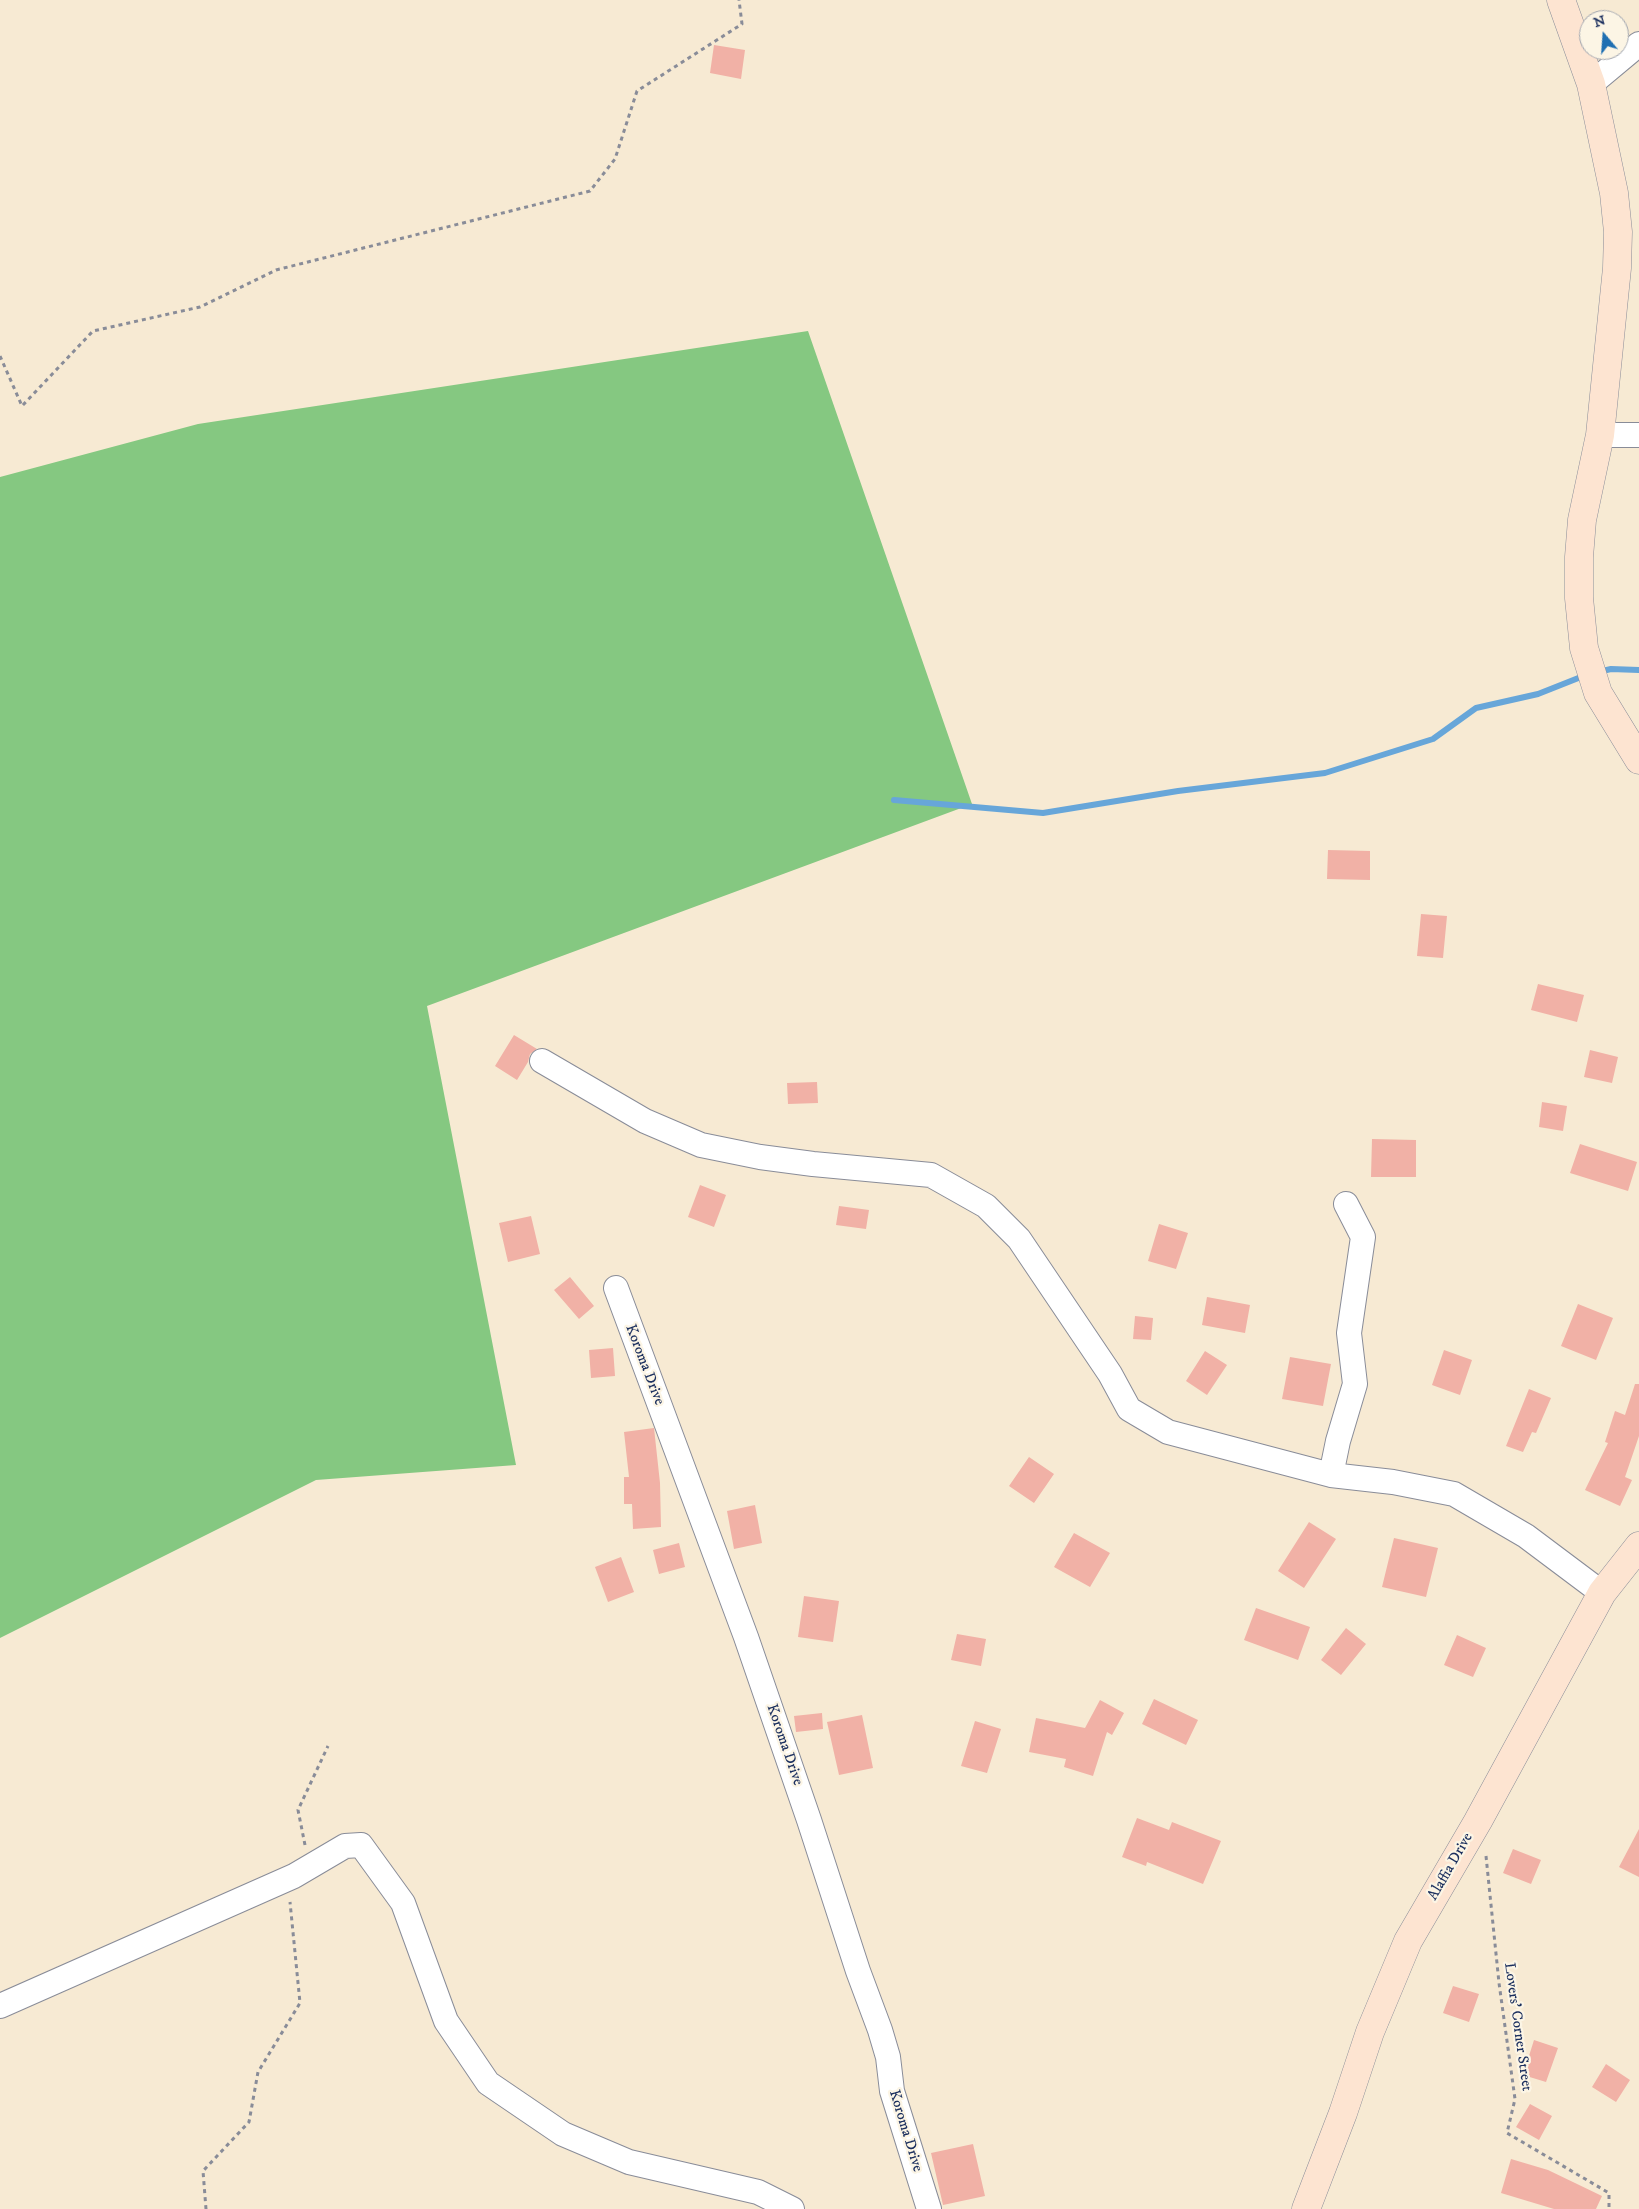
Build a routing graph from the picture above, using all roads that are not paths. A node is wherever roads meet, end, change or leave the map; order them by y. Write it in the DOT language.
graph roads {
  1 [pos="1561,0"];
  2 [pos="1639,44"];
  3 [pos="1591,84"];
  4 [pos="1600,435"];
  5 [pos="1639,435"];
  6 [pos="1639,760"];
  7 [pos="542,1061"];
  8 [pos="1346,1204"];
  9 [pos="616,1288"];
  10 [pos="1331,1475"];
  11 [pos="1639,1546"];
  12 [pos="1602,1592"];
  13 [pos="0,2006"];
  14 [pos="1311,2207"];
  15 [pos="792,2209"];
  16 [pos="929,2209"];
  1 -- 3 [label="street"];
  2 -- 3 [label="street"];
  3 -- 4 [label="street"];
  4 -- 5 [label="street"];
  4 -- 6 [label="street"];
  7 -- 10 [label="street"];
  8 -- 10 [label="street"];
  9 -- 16 [label="street, Koroma Drive"];
  10 -- 12 [label="street"];
  11 -- 12 [label="street, Alaffia Drive"];
  12 -- 14 [label="street, Alaffia Drive"];
  13 -- 15 [label="street"];
}
